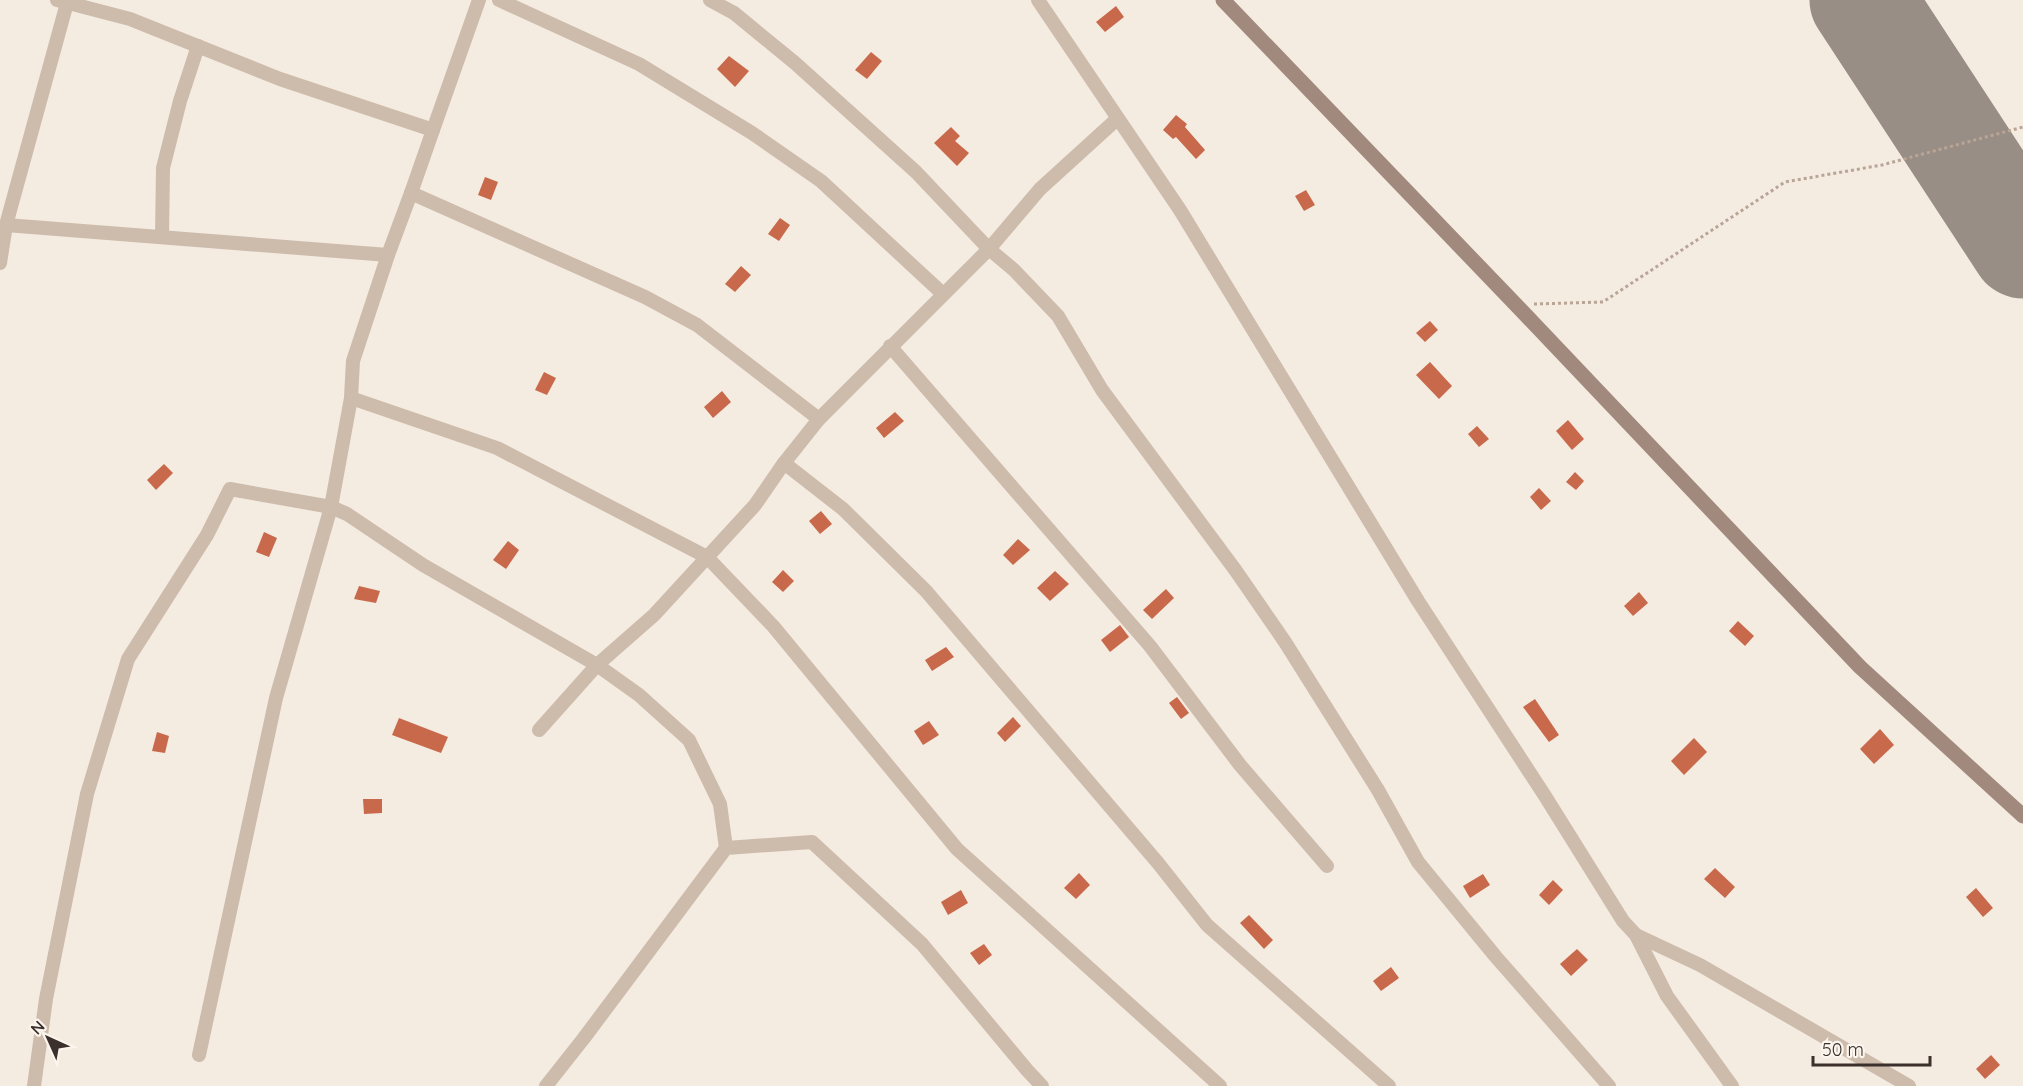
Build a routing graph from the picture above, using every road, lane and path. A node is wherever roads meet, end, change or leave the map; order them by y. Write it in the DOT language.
graph roads {
  1 [pos="479,0"];
  2 [pos="499,0"];
  3 [pos="710,0"];
  4 [pos="1038,0"];
  5 [pos="1223,0"];
  6 [pos="62,1"];
  7 [pos="198,46"];
  8 [pos="1117,119"];
  9 [pos="2023,127"];
  10 [pos="433,130"];
  11 [pos="411,193"];
  12 [pos="6,200"];
  13 [pos="6,225"];
  14 [pos="162,237"];
  15 [pos="989,249"];
  16 [pos="388,255"];
  17 [pos="0,263"];
  18 [pos="943,294"];
  19 [pos="1520,309"];
  20 [pos="890,346"];
  21 [pos="351,398"];
  22 [pos="819,419"];
  23 [pos="784,463"];
  24 [pos="331,507"];
  25 [pos="707,557"];
  26 [pos="597,665"];
  27 [pos="539,730"];
  28 [pos="2023,816"];
  29 [pos="726,848"];
  30 [pos="1327,866"];
  31 [pos="1636,935"];
  32 [pos="200,1055"];
  33 [pos="34,1086"];
  34 [pos="546,1086"];
  35 [pos="1042,1086"];
  36 [pos="1220,1086"];
  37 [pos="1389,1086"];
  38 [pos="1608,1086"];
  39 [pos="1732,1086"];
  40 [pos="1909,1086"];
  1 -- 10 [label="street"];
  2 -- 18 [label="street"];
  3 -- 15 [label="street"];
  4 -- 8 [label="street"];
  5 -- 19 [label="main road"];
  6 -- 7 [label="street"];
  6 -- 12 [label="street"];
  7 -- 10 [label="street"];
  7 -- 14 [label="street"];
  8 -- 15 [label="street"];
  8 -- 31 [label="street"];
  9 -- 19 [label="path"];
  10 -- 11 [label="street"];
  11 -- 16 [label="street"];
  11 -- 22 [label="street"];
  12 -- 13 [label="street"];
  13 -- 14 [label="street"];
  13 -- 17 [label="street"];
  14 -- 16 [label="street"];
  15 -- 18 [label="street"];
  15 -- 38 [label="street"];
  16 -- 21 [label="street"];
  18 -- 20 [label="street"];
  19 -- 28 [label="main road"];
  20 -- 22 [label="street"];
  20 -- 30 [label="street"];
  21 -- 24 [label="street"];
  21 -- 25 [label="street"];
  22 -- 23 [label="street"];
  23 -- 25 [label="street"];
  23 -- 37 [label="street"];
  24 -- 26 [label="street"];
  24 -- 32 [label="street"];
  24 -- 33 [label="street"];
  25 -- 26 [label="street"];
  25 -- 36 [label="street"];
  26 -- 27 [label="street"];
  26 -- 29 [label="street"];
  29 -- 34 [label="street"];
  29 -- 35 [label="street"];
  31 -- 39 [label="street"];
  31 -- 40 [label="street"];
}
